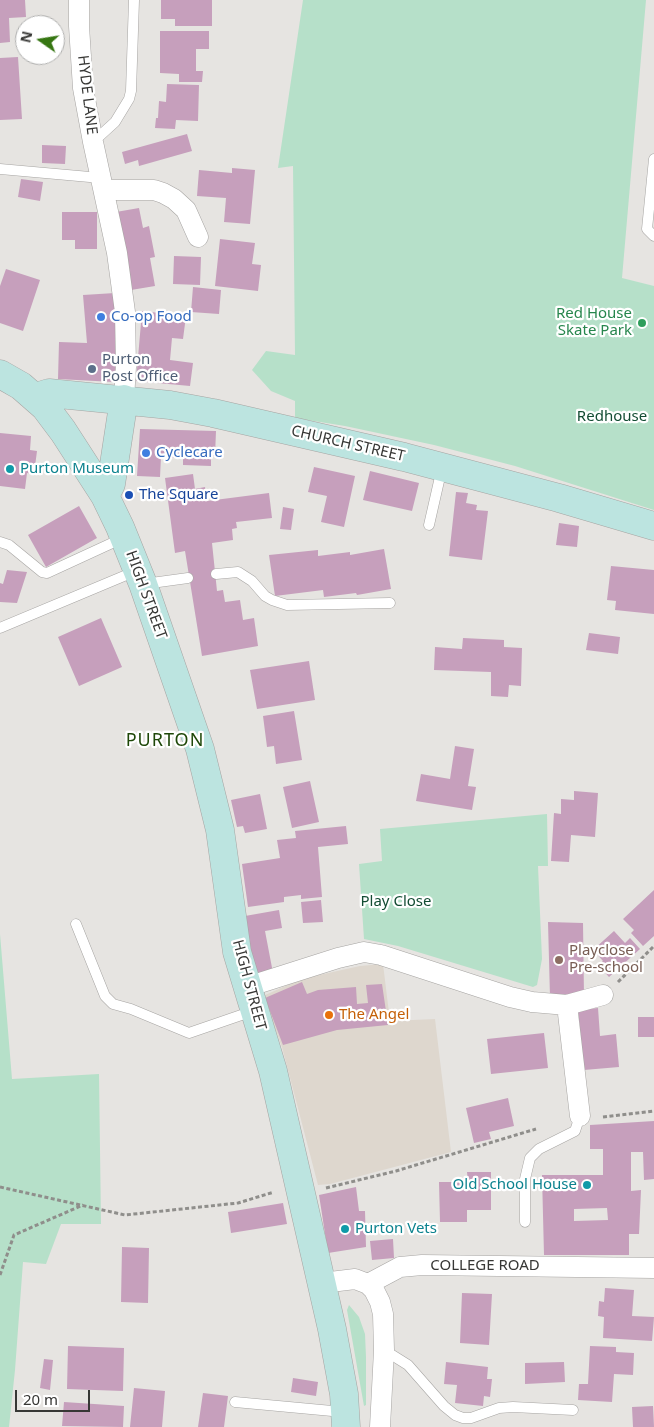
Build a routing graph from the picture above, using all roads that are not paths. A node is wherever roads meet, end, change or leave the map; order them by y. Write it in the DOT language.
graph roads {
  1 [pos="79,0"];
  2 [pos="134,0"];
  3 [pos="92,142"];
  4 [pos="654,159"];
  5 [pos="0,169"];
  6 [pos="102,184"];
  7 [pos="654,236"];
  8 [pos="198,237"];
  9 [pos="0,374"];
  10 [pos="36,398"];
  11 [pos="124,399"];
  12 [pos="442,467"];
  13 [pos="105,496"];
  14 [pos="430,525"];
  15 [pos="654,526"];
  16 [pos="124,538"];
  17 [pos="0,542"];
  18 [pos="216,574"];
  19 [pos="140,577"];
  20 [pos="188,578"];
  21 [pos="390,603"];
  22 [pos="0,628"];
  23 [pos="76,924"];
  24 [pos="603,995"];
  25 [pos="251,999"];
  26 [pos="567,1005"];
  27 [pos="580,1116"];
  28 [pos="525,1222"];
  29 [pos="654,1268"];
  30 [pos="322,1283"];
  31 [pos="368,1284"];
  32 [pos="384,1350"];
  33 [pos="235,1402"];
  34 [pos="572,1410"];
  35 [pos="346,1420"];
  36 [pos="380,1427"];
  1 -- 3 [label="street, HYDE LANE"];
  2 -- 3 [label="lane"];
  3 -- 6 [label="street, HYDE LANE"];
  4 -- 7 [label="lane"];
  5 -- 6 [label="lane"];
  6 -- 8 [label="street"];
  6 -- 11 [label="street, HYDE LANE"];
  9 -- 10 [label="street, HIGH STREET"];
  10 -- 11 [label="street, CHURCH STREET"];
  10 -- 13 [label="street, HIGH STREET"];
  11 -- 12 [label="street, CHURCH STREET"];
  11 -- 13 [label="street"];
  12 -- 14 [label="lane"];
  12 -- 15 [label="street, CHURCH STREET"];
  13 -- 16 [label="street, HIGH STREET"];
  16 -- 17 [label="lane"];
  16 -- 19 [label="street, HIGH STREET"];
  18 -- 21 [label="lane"];
  19 -- 20 [label="lane"];
  19 -- 22 [label="lane"];
  19 -- 25 [label="street, HIGH STREET"];
  23 -- 25 [label="lane"];
  24 -- 26 [label="street"];
  25 -- 26 [label="street"];
  25 -- 30 [label="street, HIGH STREET"];
  26 -- 27 [label="street"];
  27 -- 28 [label="lane"];
  29 -- 31 [label="street, COLLEGE ROAD"];
  30 -- 31 [label="street"];
  30 -- 35 [label="street, HIGH STREET"];
  31 -- 32 [label="street"];
  32 -- 34 [label="lane"];
  32 -- 36 [label="street"];
  33 -- 35 [label="lane"];
}
